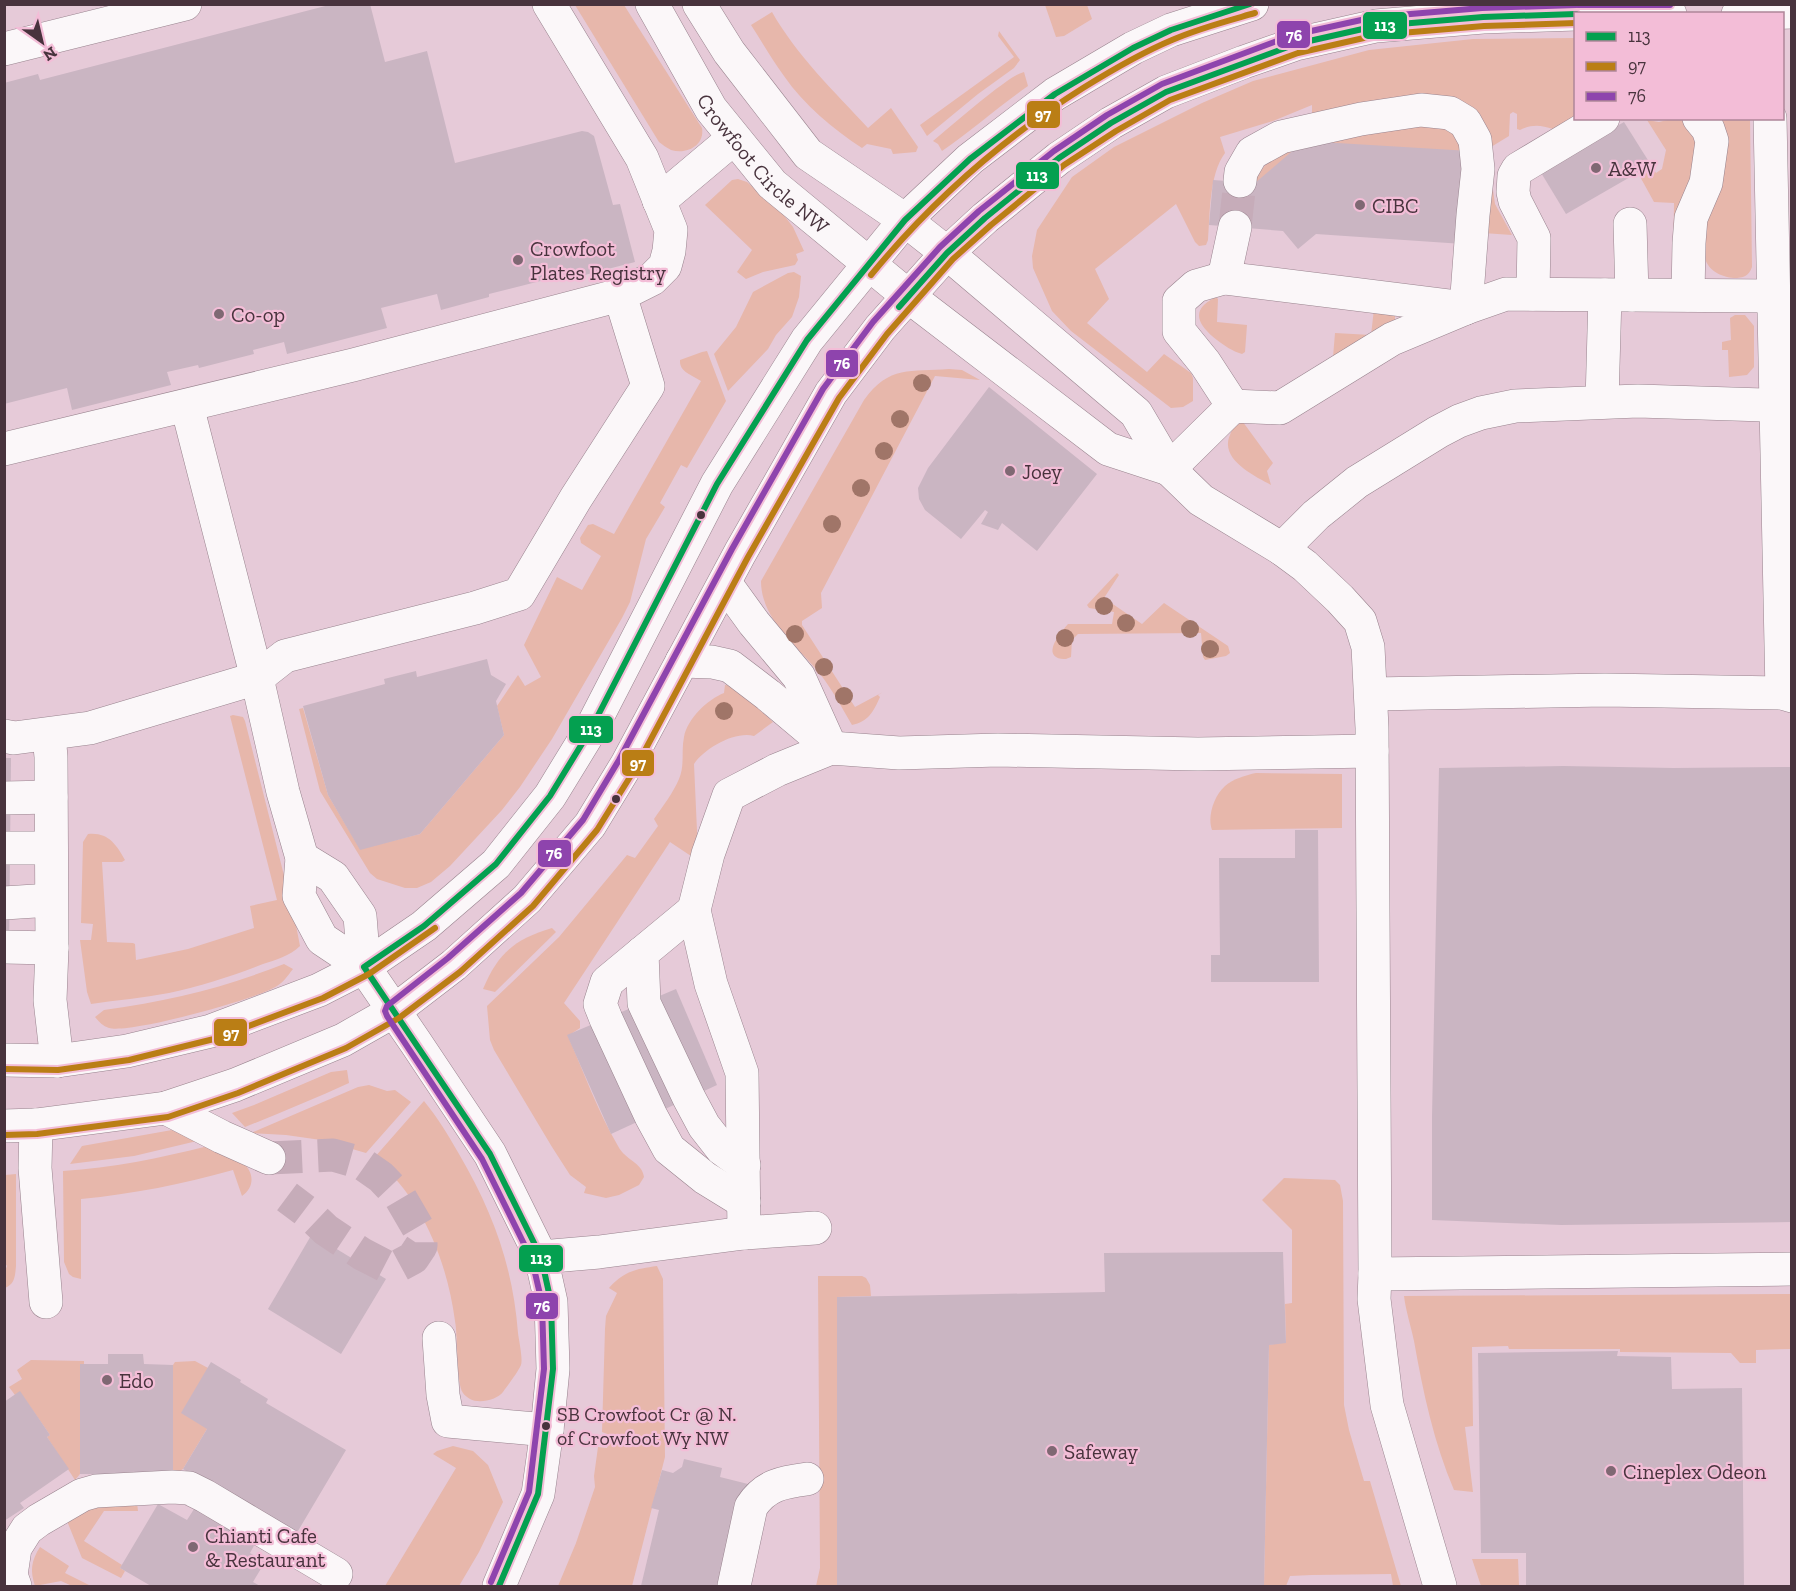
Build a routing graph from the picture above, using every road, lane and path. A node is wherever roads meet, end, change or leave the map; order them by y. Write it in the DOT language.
graph roads {
  1 [pos="185,4"];
  2 [pos="549,4"];
  3 [pos="652,4"];
  4 [pos="699,4"];
  5 [pos="1252,4"];
  6 [pos="1775,10"];
  7 [pos="1756,12"];
  8 [pos="1574,14"];
  9 [pos="1377,15"];
  10 [pos="4,49"];
  11 [pos="1600,120"];
  12 [pos="1701,120"];
  13 [pos="1770,120"];
  14 [pos="734,138"];
  15 [pos="1240,181"];
  16 [pos="659,201"];
  17 [pos="905,220"];
  18 [pos="1630,224"];
  19 [pos="1235,227"];
  20 [pos="947,253"];
  21 [pos="868,263"];
  22 [pos="1224,278"];
  23 [pos="1533,294"];
  24 [pos="620,295"];
  25 [pos="1619,295"];
  26 [pos="1688,295"];
  27 [pos="908,296"];
  28 [pos="1773,296"];
  29 [pos="1466,308"];
  30 [pos="1602,402"];
  31 [pos="187,406"];
  32 [pos="1233,406"];
  33 [pos="1784,406"];
  34 [pos="4,449"];
  35 [pos="1169,469"];
  36 [pos="1282,549"];
  37 [pos="725,583"];
  38 [pos="682,661"];
  39 [pos="257,678"];
  40 [pos="1371,694"];
  41 [pos="1787,695"];
  42 [pos="4,736"];
  43 [pos="50,746"];
  44 [pos="831,748"];
  45 [pos="1372,751"];
  46 [pos="4,758"];
  47 [pos="51,797"];
  48 [pos="4,798"];
  49 [pos="51,848"];
  50 [pos="4,849"];
  51 [pos="302,858"];
  52 [pos="51,900"];
  53 [pos="4,903"];
  54 [pos="694,910"];
  55 [pos="4,947"];
  56 [pos="52,948"];
  57 [pos="642,953"];
  58 [pos="364,967"];
  59 [pos="394,1011"];
  60 [pos="4,1060"];
  61 [pos="57,1061"];
  62 [pos="166,1108"];
  63 [pos="20,1125"];
  64 [pos="269,1158"];
  65 [pos="744,1165"];
  66 [pos="744,1218"];
  67 [pos="815,1228"];
  68 [pos="541,1257"];
  69 [pos="1791,1269"];
  70 [pos="1375,1274"];
  71 [pos="46,1302"];
  72 [pos="439,1338"];
  73 [pos="547,1430"];
  74 [pos="807,1479"];
  75 [pos="336,1574"];
  76 [pos="15,1587"];
  77 [pos="499,1587"];
  78 [pos="734,1587"];
  79 [pos="1440,1587"];
  1 -- 10 [label="street"];
  2 -- 16 [label="street"];
  3 -- 14 [label="street, Crowfoot Circle NW"];
  4 -- 17 [label="street, Crowfoot Circle NW"];
  5 -- 17 [label="street"];
  6 -- 7 [label="street"];
  8 -- 9 [label="street"];
  9 -- 20 [label="street"];
  11 -- 23 [label="street"];
  12 -- 26 [label="street"];
  13 -- 28 [label="street"];
  14 -- 16 [label="street"];
  14 -- 21 [label="street, Crowfoot Circle NW"];
  15 -- 29 [label="street"];
  16 -- 24 [label="street"];
  17 -- 20 [label="street, Crowfoot Circle NW"];
  17 -- 21 [label="street"];
  18 -- 25 [label="street"];
  19 -- 22 [label="street"];
  20 -- 27 [label="street"];
  20 -- 35 [label="street, Crowfoot Circle NW"];
  21 -- 27 [label="street, Crowfoot Circle NW"];
  21 -- 58 [label="street"];
  22 -- 29 [label="street"];
  22 -- 32 [label="street"];
  23 -- 25 [label="street"];
  23 -- 29 [label="street"];
  24 -- 31 [label="street"];
  24 -- 39 [label="street"];
  25 -- 26 [label="street"];
  25 -- 30 [label="street"];
  26 -- 28 [label="street"];
  27 -- 35 [label="street, Crowfoot Circle NW"];
  27 -- 37 [label="street"];
  28 -- 33 [label="street"];
  29 -- 32 [label="street"];
  30 -- 33 [label="street"];
  30 -- 36 [label="street"];
  31 -- 34 [label="street"];
  31 -- 39 [label="street"];
  32 -- 35 [label="street"];
  33 -- 41 [label="street"];
  35 -- 36 [label="street"];
  36 -- 40 [label="street"];
  37 -- 38 [label="street"];
  37 -- 44 [label="street"];
  38 -- 44 [label="street"];
  38 -- 59 [label="street"];
  39 -- 43 [label="street"];
  39 -- 51 [label="street"];
  40 -- 41 [label="street"];
  40 -- 45 [label="street"];
  42 -- 43 [label="street"];
  43 -- 46 [label="street"];
  43 -- 47 [label="street"];
  44 -- 45 [label="street"];
  44 -- 54 [label="street"];
  45 -- 70 [label="street"];
  47 -- 48 [label="street"];
  47 -- 49 [label="street"];
  49 -- 50 [label="street"];
  49 -- 52 [label="street"];
  51 -- 58 [label="street"];
  51 -- 58 [label="street"];
  52 -- 53 [label="street"];
  52 -- 56 [label="street"];
  54 -- 57 [label="street"];
  54 -- 65 [label="street"];
  55 -- 56 [label="street"];
  56 -- 61 [label="street"];
  57 -- 65 [label="street"];
  57 -- 66 [label="street"];
  58 -- 59 [label="street"];
  58 -- 61 [label="street"];
  59 -- 62 [label="street"];
  59 -- 68 [label="street"];
  60 -- 61 [label="street"];
  62 -- 63 [label="street"];
  62 -- 64 [label="street"];
  63 -- 71 [label="street"];
  65 -- 66 [label="street"];
  66 -- 67 [label="street"];
  66 -- 68 [label="street"];
  68 -- 73 [label="street"];
  69 -- 70 [label="street"];
  70 -- 79 [label="street"];
  72 -- 73 [label="street"];
  73 -- 77 [label="street"];
  74 -- 78 [label="street"];
  75 -- 76 [label="street"];
}
